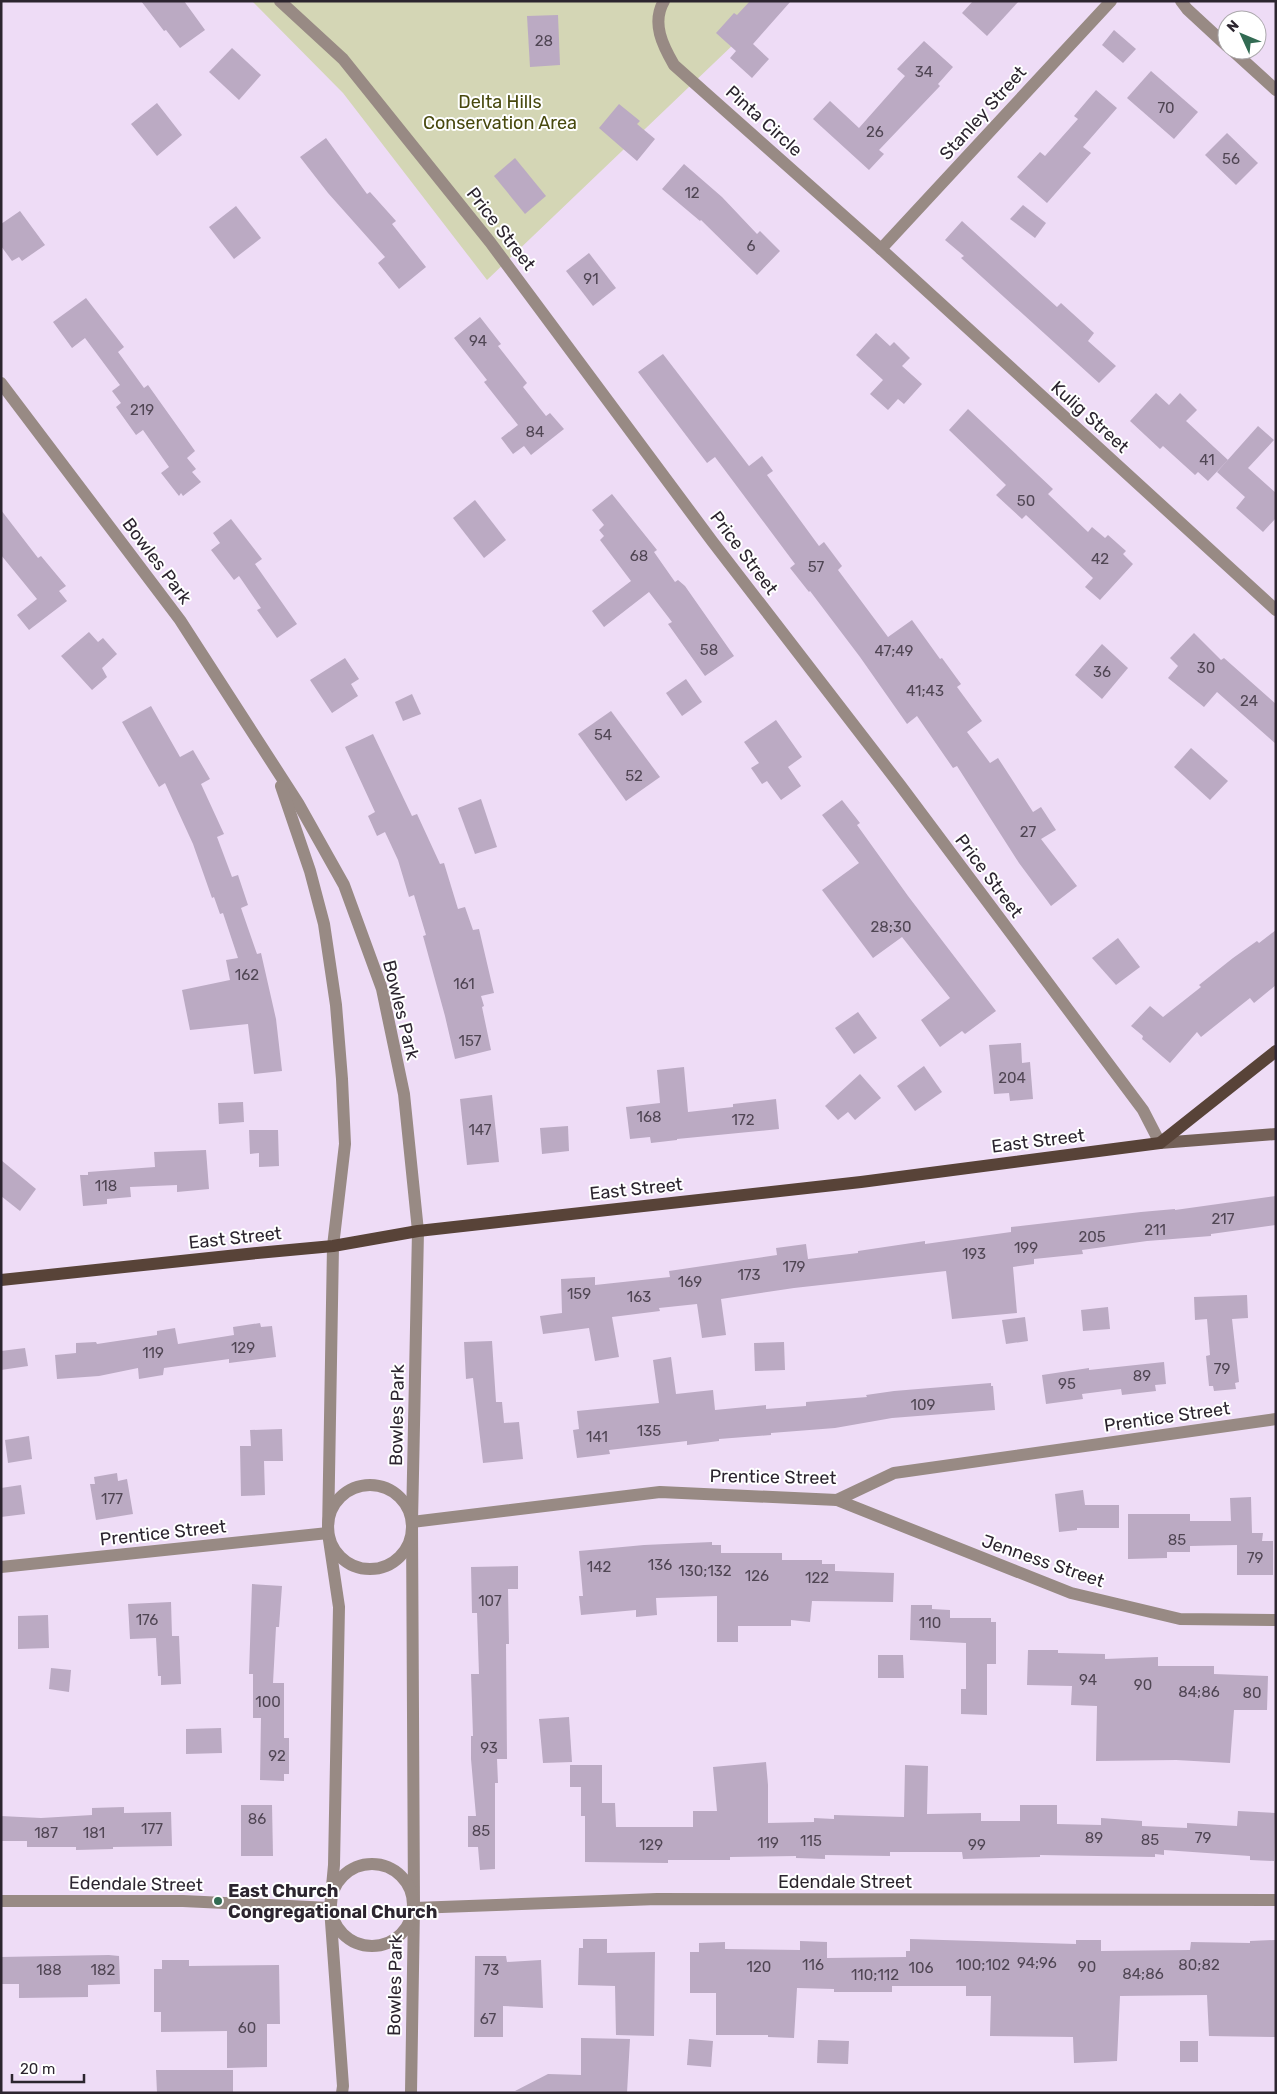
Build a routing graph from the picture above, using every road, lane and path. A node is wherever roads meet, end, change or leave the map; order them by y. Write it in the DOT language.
graph roads {
  1 [pos="280,1"];
  2 [pos="664,1"];
  3 [pos="1111,1"];
  4 [pos="1182,1"];
  5 [pos="1217,36"];
  6 [pos="1243,60"];
  7 [pos="1276,90"];
  8 [pos="881,249"];
  9 [pos="1,383"];
  10 [pos="1276,610"];
  11 [pos="275,767"];
  12 [pos="1276,1051"];
  13 [pos="1276,1134"];
  14 [pos="1160,1143"];
  15 [pos="418,1231"];
  16 [pos="333,1246"];
  17 [pos="1,1280"];
  18 [pos="1276,1419"];
  19 [pos="837,1500"];
  20 [pos="412,1522"];
  21 [pos="328,1533"];
  22 [pos="1,1567"];
  23 [pos="1276,1620"];
  24 [pos="1276,1900"];
  25 [pos="1,1901"];
  26 [pos="330,1908"];
  27 [pos="414,1908"];
  28 [pos="342,2093"];
  29 [pos="411,2093"];
  1 -- 14 [label="street, Price Street"];
  2 -- 8 [label="street, Pinta Circle"];
  3 -- 8 [label="street, Stanley Street"];
  4 -- 5 [label="street"];
  6 -- 7 [label="street"];
  8 -- 10 [label="street, Kulig Street"];
  9 -- 11 [label="street, Bowles Park"];
  11 -- 15 [label="street, Bowles Park"];
  11 -- 16 [label="street, Bowles Park"];
  12 -- 14 [label="main road"];
  13 -- 14 [label="main road, East Street"];
  14 -- 15 [label="main road, East Street"];
  15 -- 16 [label="main road, East Street"];
  15 -- 20 [label="street, Bowles Park"];
  16 -- 17 [label="main road, East Street"];
  16 -- 21 [label="street, Bowles Park"];
  18 -- 19 [label="street, Prentice Street"];
  19 -- 20 [label="street, Prentice Street"];
  19 -- 23 [label="street, Jenness Street"];
  20 -- 21 [label="street"];
  20 -- 21 [label="street"];
  20 -- 27 [label="street, Bowles Park"];
  21 -- 22 [label="street, Prentice Street"];
  21 -- 26 [label="street, Bowles Park"];
  24 -- 27 [label="street, Edendale Street"];
  25 -- 26 [label="street, Edendale Street"];
  26 -- 27 [label="street"];
  26 -- 27 [label="street"];
  26 -- 28 [label="street, Bowles Park"];
  27 -- 29 [label="street, Bowles Park"];
}
